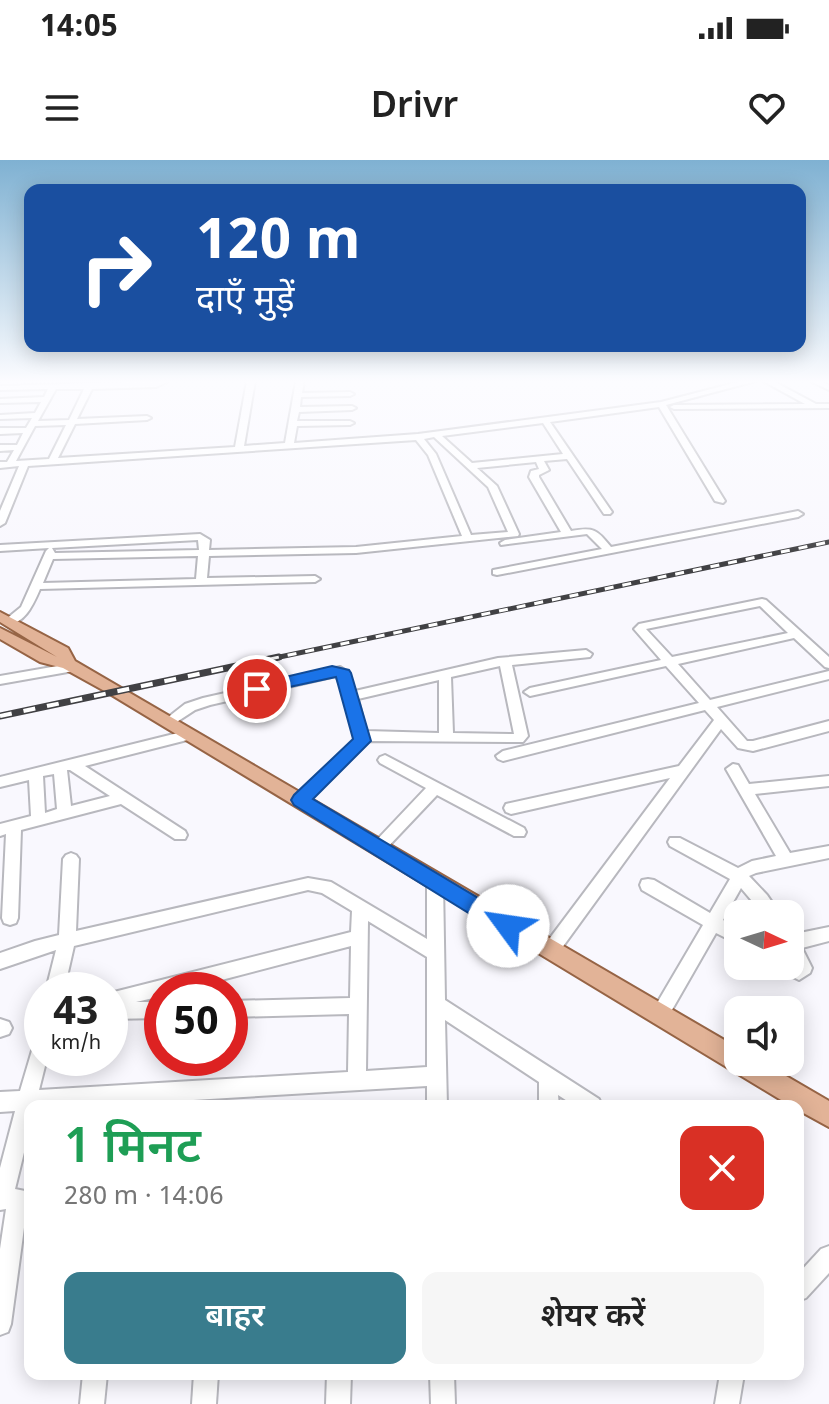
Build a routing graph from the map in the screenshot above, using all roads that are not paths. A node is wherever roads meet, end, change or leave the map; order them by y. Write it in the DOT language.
graph roads {
  1 [pos="24,439"];
  2 [pos="63,439"];
  3 [pos="241,439"];
  4 [pos="290,439"];
  5 [pos="392,439"];
  6 [pos="420,439"];
  7 [pos="440,439"];
  8 [pos="558,439"];
  9 [pos="682,439"];
  10 [pos="20,447"];
  11 [pos="289,447"];
  12 [pos="0,448"];
  13 [pos="239,449"];
  14 [pos="569,456"];
  15 [pos="539,459"];
  16 [pos="53,460"];
  17 [pos="25,463"];
  18 [pos="5,465"];
  19 [pos="470,466"];
  20 [pos="720,501"];
  21 [pos="607,512"];
  22 [pos="798,514"];
  23 [pos="0,523"];
  24 [pos="567,533"];
  25 [pos="468,539"];
  26 [pos="485,547"];
  27 [pos="0,548"];
  28 [pos="609,551"];
  29 [pos="51,552"];
  30 [pos="205,553"];
  31 [pos="497,572"];
  32 [pos="315,579"];
  33 [pos="201,582"];
  34 [pos="37,586"];
  35 [pos="3,623"];
  36 [pos="798,634"];
  37 [pos="586,654"];
  38 [pos="505,661"];
  39 [pos="667,661"];
  40 [pos="829,664"];
  41 [pos="72,666"];
  42 [pos="445,674"];
  43 [pos="829,675"];
  44 [pos="0,680"];
  45 [pos="530,692"];
  46 [pos="351,696"];
  47 [pos="706,704"];
  48 [pos="720,721"];
  49 [pos="169,722"];
  50 [pos="829,726"];
  51 [pos="190,735"];
  52 [pos="362,736"];
  53 [pos="446,738"];
  54 [pos="503,756"];
  55 [pos="385,760"];
  56 [pos="67,767"];
  57 [pos="733,769"];
  58 [pos="684,770"];
  59 [pos="36,774"];
  60 [pos="829,781"];
  61 [pos="0,782"];
  62 [pos="435,788"];
  63 [pos="745,790"];
  64 [pos="123,798"];
  65 [pos="301,800"];
  66 [pos="511,808"];
  67 [pos="65,813"];
  68 [pos="38,820"];
  69 [pos="7,828"];
  70 [pos="519,832"];
  71 [pos="180,835"];
  72 [pos="675,842"];
  73 [pos="378,848"];
  74 [pos="829,852"];
  75 [pos="71,859"];
  76 [pos="787,861"];
  77 [pos="740,876"];
  78 [pos="435,882"];
  79 [pos="648,885"];
  80 [pos="6,886"];
  81 [pos="763,900"];
  82 [pos="360,908"];
  83 [pos="10,918"];
  84 [pos="713,922"];
  85 [pos="724,929"];
  86 [pos="829,934"];
  87 [pos="359,937"];
  88 [pos="804,940"];
  89 [pos="67,941"];
  90 [pos="550,951"];
  91 [pos="436,953"];
  92 [pos="0,961"];
  93 [pos="59,972"];
  94 [pos="128,996"];
  95 [pos="436,1004"];
  96 [pos="358,1006"];
  97 [pos="248,1009"];
  98 [pos="659,1016"];
  99 [pos="34,1076"];
  100 [pos="438,1076"];
  101 [pos="548,1078"];
  102 [pos="357,1081"];
  103 [pos="24,1100"];
  104 [pos="28,1100"];
  105 [pos="437,1100"];
  106 [pos="549,1100"];
  107 [pos="583,1100"];
  108 [pos="804,1100"];
  109 [pos="804,1100"];
  110 [pos="0,1102"];
  111 [pos="829,1115"];
  112 [pos="24,1126"];
  113 [pos="13,1199"];
  114 [pos="829,1257"];
  115 [pos="804,1284"];
  116 [pos="0,1324"];
  117 [pos="94,1380"];
  118 [pos="206,1380"];
  119 [pos="339,1380"];
  120 [pos="442,1380"];
  121 [pos="731,1380"];
  122 [pos="92,1404"];
  123 [pos="204,1404"];
  124 [pos="338,1404"];
  125 [pos="443,1404"];
  126 [pos="727,1404"];
  1 -- 10 [label="street"];
  2 -- 16 [label="street"];
  3 -- 13 [label="street"];
  4 -- 11 [label="street"];
  5 -- 11 [label="street"];
  6 -- 25 [label="street"];
  7 -- 19 [label="street"];
  8 -- 14 [label="street"];
  9 -- 20 [label="street"];
  10 -- 12 [label="street"];
  10 -- 18 [label="street"];
  11 -- 13 [label="street"];
  13 -- 16 [label="street"];
  14 -- 15 [label="street"];
  14 -- 21 [label="street"];
  15 -- 19 [label="street"];
  15 -- 24 [label="street"];
  16 -- 17 [label="street"];
  17 -- 18 [label="street"];
  17 -- 23 [label="street"];
  19 -- 25 [label="street"];
  22 -- 28 [label="street"];
  24 -- 26 [label="street"];
  24 -- 28 [label="street"];
  25 -- 30 [label="street"];
  27 -- 29 [label="street"];
  28 -- 31 [label="street"];
  29 -- 30 [label="street"];
  29 -- 30 [label="street"];
  29 -- 34 [label="street"];
  30 -- 33 [label="street"];
  32 -- 33 [label="street"];
  33 -- 34 [label="street"];
  34 -- 35 [label="street"];
  35 -- 41 [label="main road"];
  36 -- 39 [label="street"];
  36 -- 39 [label="street"];
  36 -- 40 [label="street"];
  37 -- 38 [label="street"];
  38 -- 42 [label="street"];
  38 -- 53 [label="street"];
  39 -- 45 [label="street"];
  39 -- 47 [label="street"];
  41 -- 44 [label="street"];
  41 -- 49 [label="main road"];
  42 -- 46 [label="street"];
  42 -- 53 [label="street"];
  43 -- 47 [label="street"];
  46 -- 49 [label="street"];
  46 -- 52 [label="street"];
  47 -- 48 [label="street"];
  47 -- 54 [label="street"];
  48 -- 50 [label="street"];
  48 -- 58 [label="street"];
  49 -- 51 [label="main road"];
  51 -- 56 [label="street"];
  51 -- 65 [label="main road"];
  52 -- 53 [label="street"];
  52 -- 65 [label="street"];
  55 -- 62 [label="street"];
  56 -- 59 [label="street"];
  56 -- 64 [label="street"];
  56 -- 67 [label="street"];
  57 -- 63 [label="street"];
  58 -- 66 [label="street"];
  58 -- 90 [label="street"];
  59 -- 61 [label="street"];
  59 -- 68 [label="street"];
  60 -- 63 [label="street"];
  62 -- 70 [label="street"];
  62 -- 73 [label="street"];
  63 -- 76 [label="street"];
  64 -- 67 [label="street"];
  64 -- 71 [label="street"];
  65 -- 73 [label="main road"];
  67 -- 68 [label="street"];
  68 -- 69 [label="street"];
  69 -- 80 [label="street"];
  72 -- 77 [label="street"];
  73 -- 78 [label="main road"];
  74 -- 76 [label="street"];
  75 -- 89 [label="street"];
  76 -- 77 [label="street"];
  77 -- 81 [label="street"];
  77 -- 84 [label="street"];
  78 -- 90 [label="main road"];
  78 -- 91 [label="street"];
  79 -- 84 [label="street"];
  80 -- 83 [label="street"];
  82 -- 87 [label="street"];
  82 -- 89 [label="street"];
  82 -- 91 [label="street"];
  84 -- 85 [label="street"];
  84 -- 98 [label="street"];
  86 -- 88 [label="street"];
  87 -- 94 [label="street"];
  87 -- 96 [label="street"];
  89 -- 92 [label="street"];
  89 -- 93 [label="street"];
  90 -- 98 [label="main road"];
  91 -- 95 [label="street"];
  95 -- 100 [label="street"];
  95 -- 101 [label="street"];
  96 -- 97 [label="street"];
  96 -- 102 [label="street"];
  98 -- 108 [label="main road"];
  99 -- 104 [label="street"];
  100 -- 102 [label="street"];
  100 -- 105 [label="street"];
  101 -- 106 [label="street"];
  101 -- 107 [label="street"];
  102 -- 104 [label="street"];
  103 -- 110 [label="street"];
  109 -- 111 [label="main road"];
  112 -- 113 [label="street"];
  113 -- 116 [label="street"];
  114 -- 115 [label="street"];
  117 -- 122 [label="street"];
  118 -- 123 [label="street"];
  119 -- 124 [label="street"];
  120 -- 125 [label="street"];
  121 -- 126 [label="street"];
}
